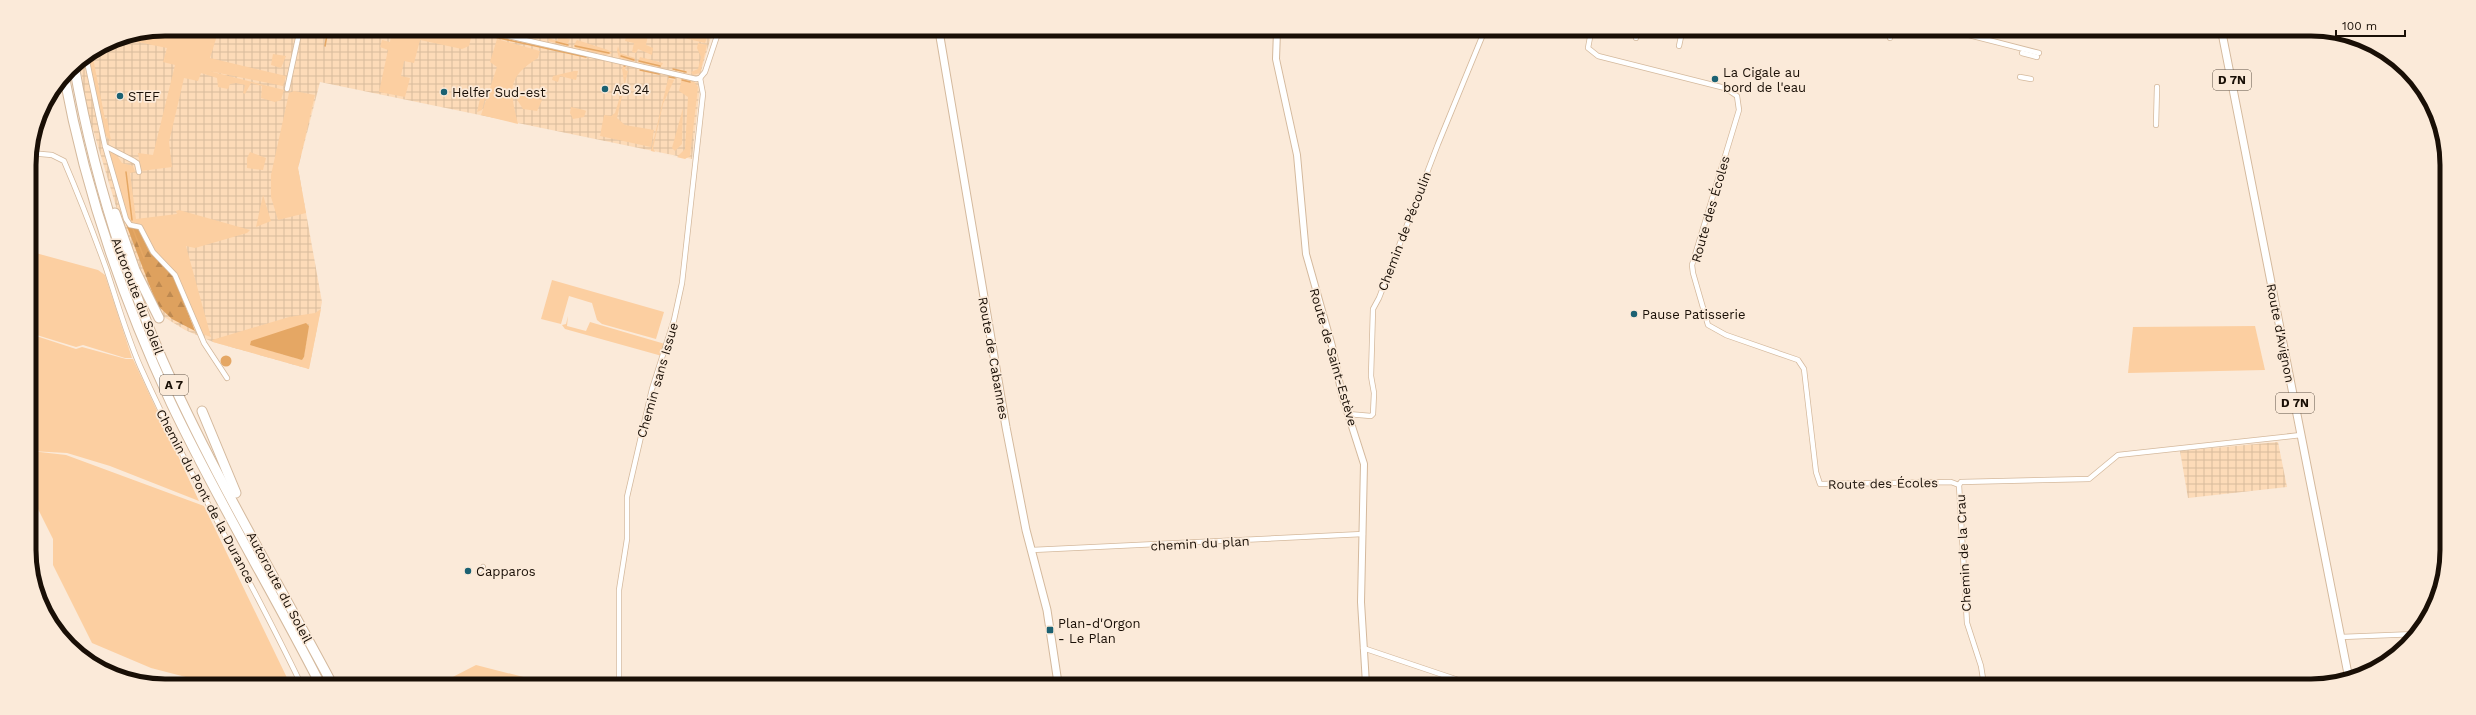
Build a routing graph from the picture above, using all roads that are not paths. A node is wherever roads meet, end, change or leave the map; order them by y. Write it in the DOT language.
graph roads {
  1 [pos="299,36"];
  2 [pos="508,36"];
  3 [pos="717,36"];
  4 [pos="940,36"];
  5 [pos="1277,36"];
  6 [pos="1482,36"];
  7 [pos="1590,36"];
  8 [pos="1681,36"];
  9 [pos="1972,36"];
  10 [pos="2223,36"];
  11 [pos="1995,45"];
  12 [pos="1679,46"];
  13 [pos="87,62"];
  14 [pos="75,73"];
  15 [pos="2020,76"];
  16 [pos="700,78"];
  17 [pos="2031,79"];
  18 [pos="66,83"];
  19 [pos="2157,87"];
  20 [pos="287,90"];
  21 [pos="83,116"];
  22 [pos="2156,125"];
  23 [pos="105,146"];
  24 [pos="36,153"];
  25 [pos="139,172"];
  26 [pos="159,318"];
  27 [pos="227,378"];
  28 [pos="202,411"];
  29 [pos="1348,414"];
  30 [pos="2301,435"];
  31 [pos="1959,485"];
  32 [pos="1363,534"];
  33 [pos="260,550"];
  34 [pos="1034,550"];
  35 [pos="483,567"];
  36 [pos="478,572"];
  37 [pos="2409,634"];
  38 [pos="2341,637"];
  39 [pos="300,646"];
  40 [pos="1364,648"];
  41 [pos="2348,674"];
  42 [pos="299,679"];
  43 [pos="311,679"];
  44 [pos="317,679"];
  45 [pos="329,679"];
  46 [pos="620,679"];
  47 [pos="1057,679"];
  48 [pos="1366,679"];
  49 [pos="1455,679"];
  50 [pos="1983,679"];
  1 -- 20 [label="street"];
  2 -- 16 [label="street"];
  3 -- 16 [label="street"];
  4 -- 34 [label="main road, Route de Cabannes"];
  5 -- 29 [label="street, Route de Saint-Estève"];
  6 -- 29 [label="street, Chemin de Pécoulin"];
  7 -- 31 [label="street, Route des Écoles"];
  8 -- 12 [label="street"];
  9 -- 11 [label="street"];
  10 -- 30 [label="main road, Route d'Avignon / D 7N"];
  13 -- 23 [label="street"];
  14 -- 21 [label="highway, Autoroute du Soleil / A 7"];
  15 -- 17 [label="street"];
  16 -- 46 [label="street, Chemin sans Issue"];
  18 -- 39 [label="highway, Autoroute du Soleil / A 7"];
  19 -- 22 [label="street"];
  21 -- 26 [label="highway"];
  21 -- 33 [label="highway, Autoroute du Soleil / A 7"];
  23 -- 25 [label="street"];
  23 -- 27 [label="street"];
  24 -- 42 [label="street, Chemin du Pont de la Durance"];
  28 -- 33 [label="highway"];
  29 -- 32 [label="street, Route de Saint-Estève"];
  30 -- 31 [label="street, Chemin de la Crau"];
  30 -- 38 [label="main road, Route d'Avignon / D 7N"];
  31 -- 50 [label="street, Chemin de la Crau"];
  32 -- 34 [label="street, chemin du plan"];
  32 -- 40 [label="street, Route de Saint-Estève"];
  33 -- 45 [label="highway, Autoroute du Soleil / A 7"];
  34 -- 47 [label="main road, Route de Cabannes"];
  35 -- 36 [label="street"];
  37 -- 38 [label="street"];
  38 -- 41 [label="main road, Route d'Avignon / D 7N"];
  39 -- 43 [label="highway"];
  39 -- 44 [label="highway, Autoroute du Soleil / A 7"];
  40 -- 48 [label="street, Route de Saint-Estève"];
  40 -- 49 [label="street"];
}
